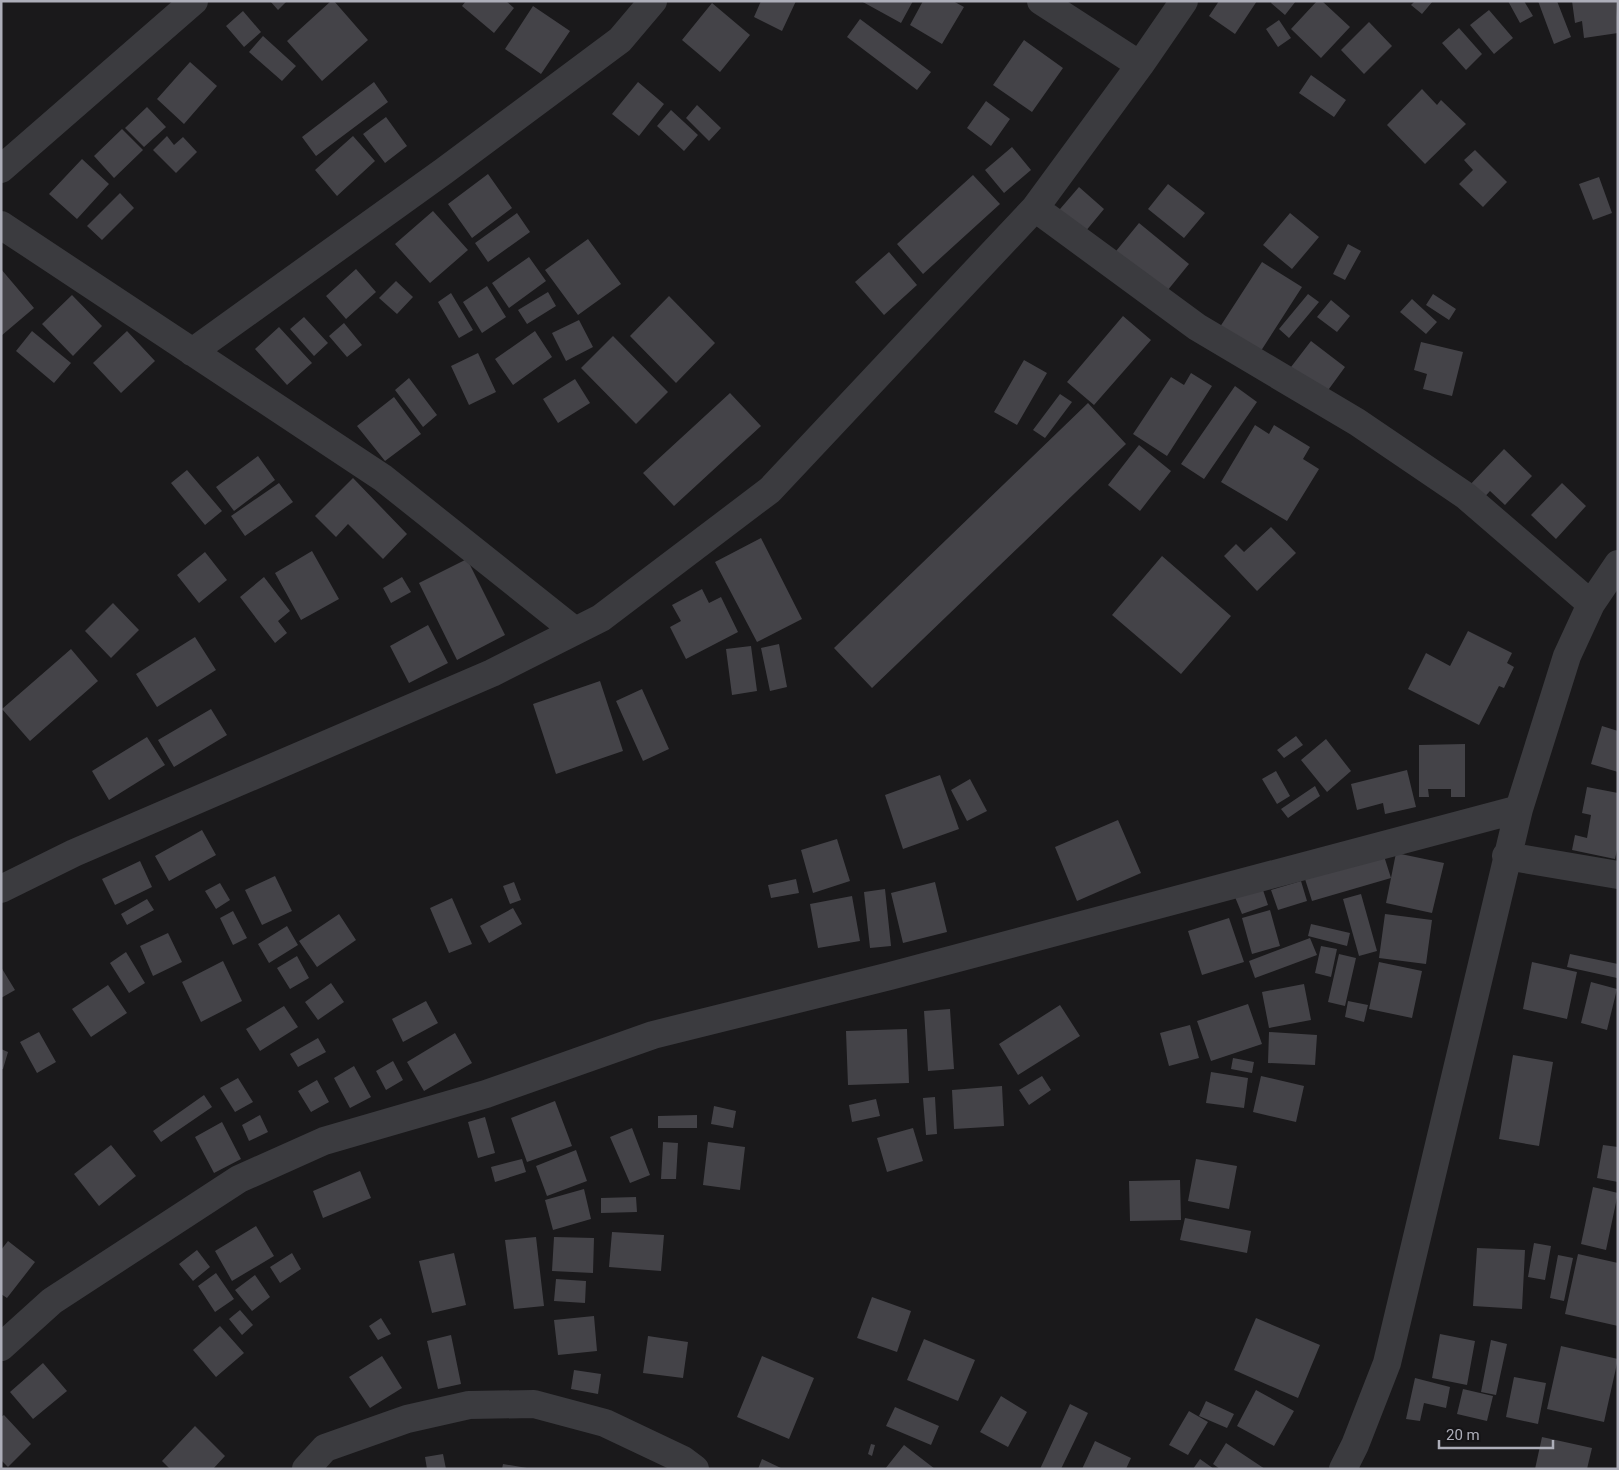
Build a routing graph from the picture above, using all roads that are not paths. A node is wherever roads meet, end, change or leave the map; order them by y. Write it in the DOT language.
graph roads {
  1 [pos="194,1"];
  2 [pos="653,1"];
  3 [pos="1041,1"];
  4 [pos="1184,1"];
  5 [pos="1140,66"];
  6 [pos="1,169"];
  7 [pos="1035,208"];
  8 [pos="1,225"];
  9 [pos="192,352"];
  10 [pos="1618,564"];
  11 [pos="1591,604"];
  12 [pos="574,631"];
  13 [pos="1519,809"];
  14 [pos="1506,856"];
  15 [pos="1618,875"];
  16 [pos="1,889"];
  17 [pos="1,1347"];
  18 [pos="306,1469"];
  19 [pos="695,1469"];
  20 [pos="1343,1469"];
  1 -- 6 [label="street"];
  2 -- 9 [label="street"];
  3 -- 5 [label="street"];
  4 -- 5 [label="street"];
  5 -- 7 [label="street"];
  7 -- 11 [label="street"];
  7 -- 12 [label="street"];
  8 -- 9 [label="street"];
  9 -- 12 [label="street"];
  10 -- 11 [label="street"];
  11 -- 13 [label="street"];
  12 -- 16 [label="street"];
  13 -- 14 [label="street"];
  13 -- 17 [label="street"];
  14 -- 15 [label="street"];
  14 -- 20 [label="street"];
  18 -- 19 [label="street"];
}
